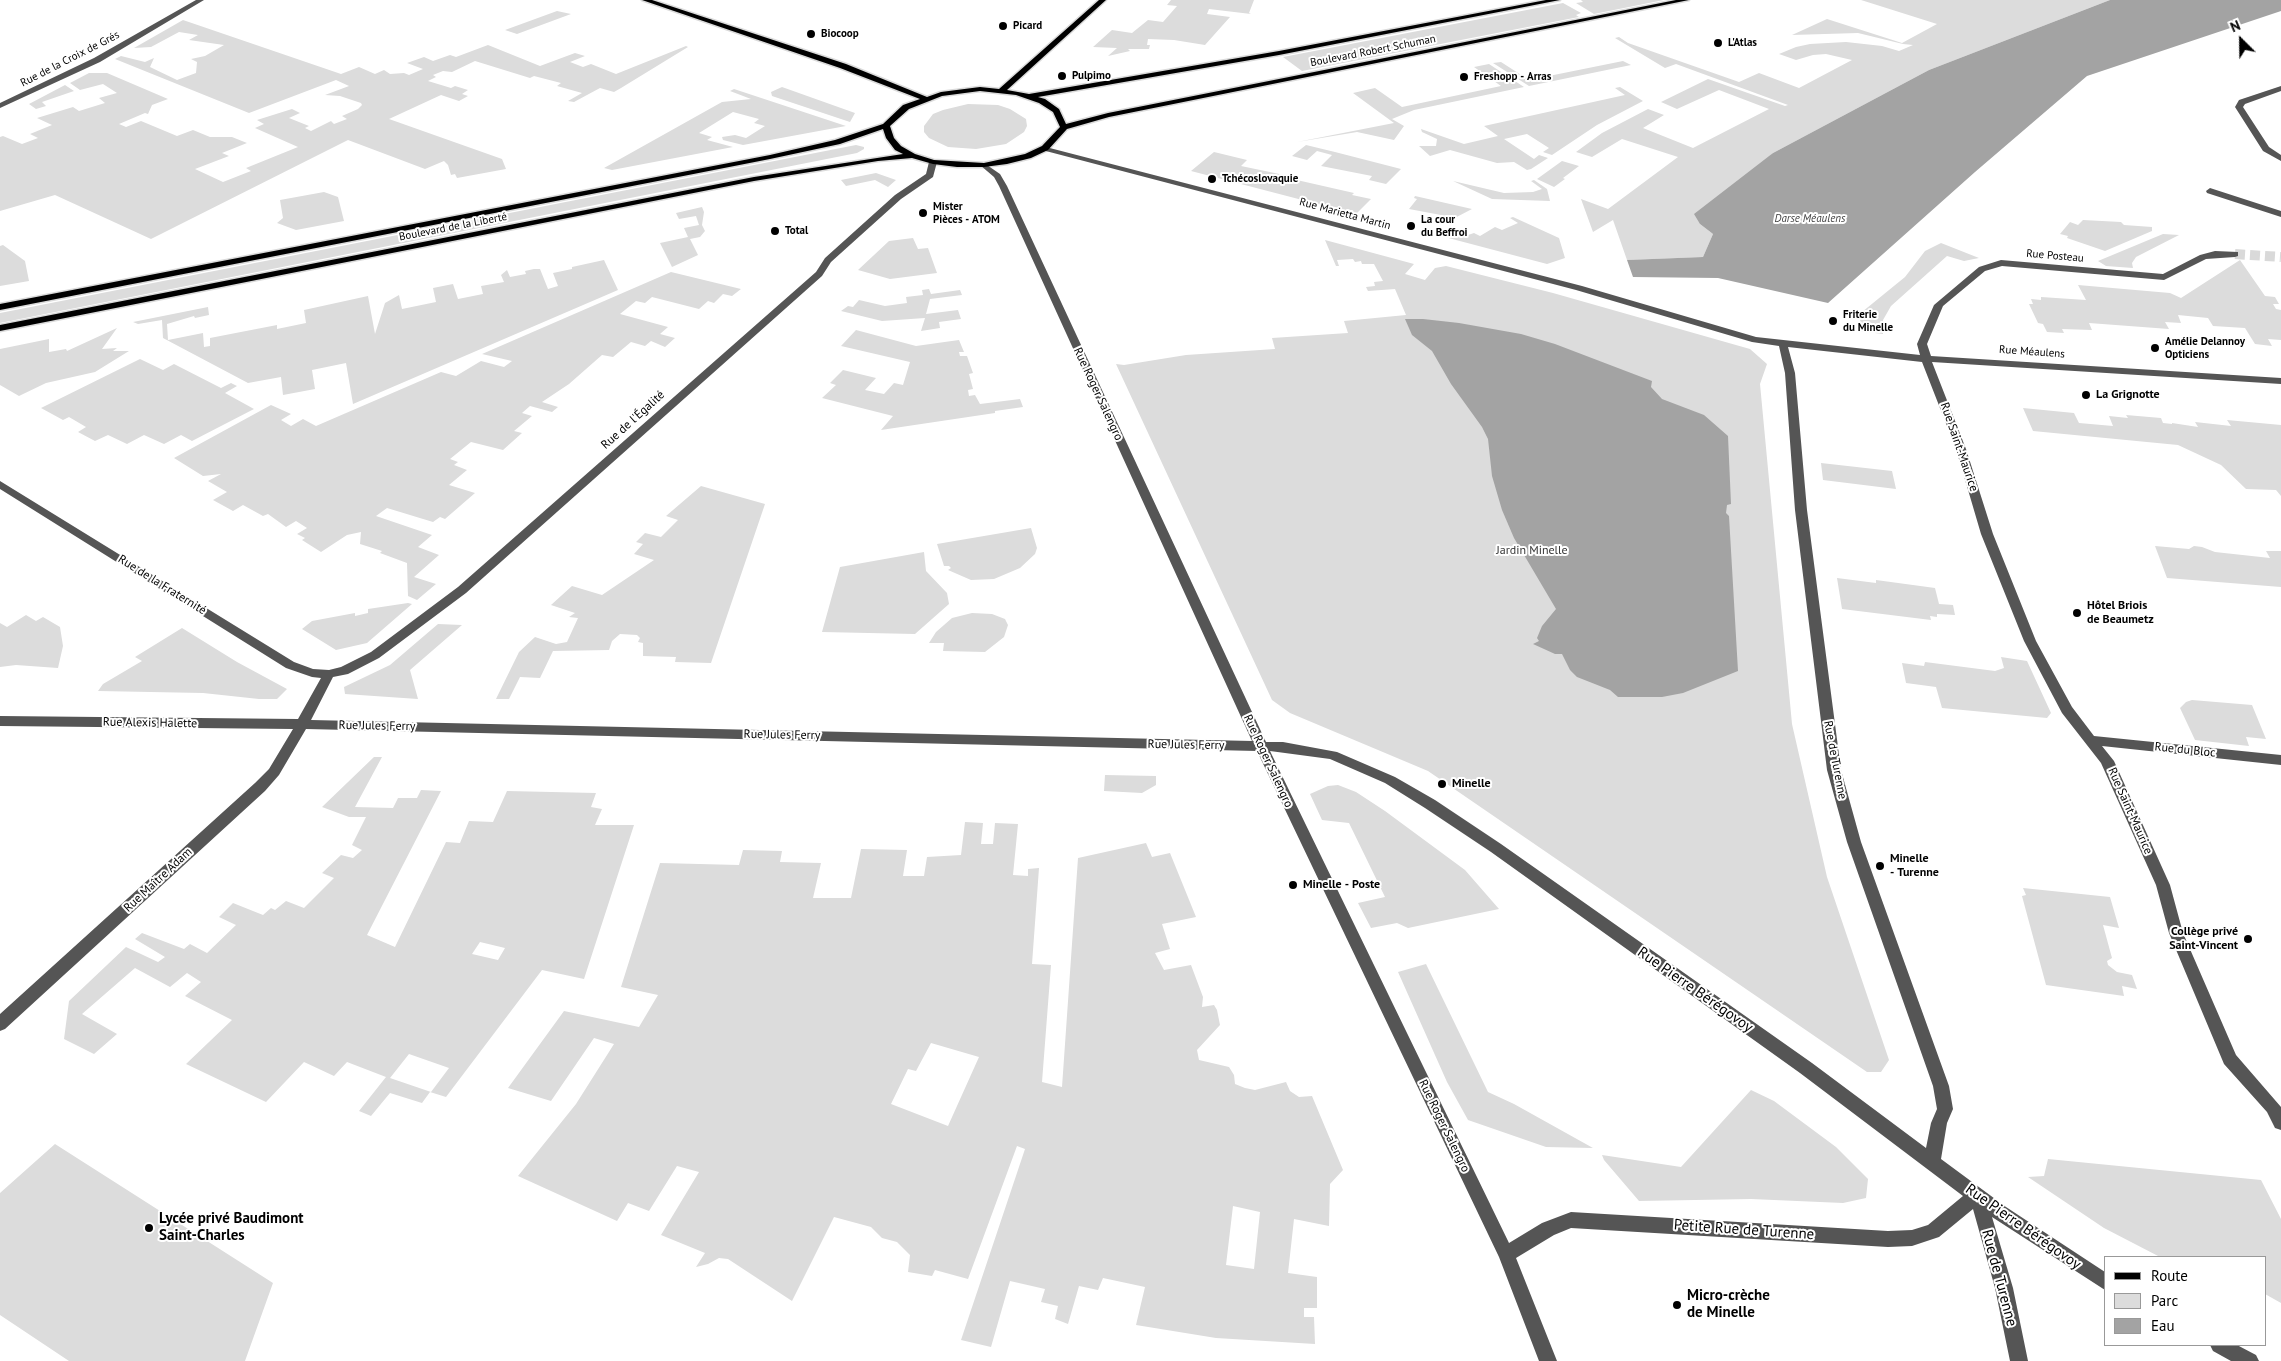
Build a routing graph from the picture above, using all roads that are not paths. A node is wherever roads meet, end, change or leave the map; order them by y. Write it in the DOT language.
graph roads {
  1 [pos="201,0"];
  2 [pos="645,0"];
  3 [pos="1103,0"];
  4 [pos="1557,0"];
  5 [pos="1686,0"];
  6 [pos="2281,88"];
  7 [pos="1002,90"];
  8 [pos="1031,96"];
  9 [pos="924,98"];
  10 [pos="0,106"];
  11 [pos="886,126"];
  12 [pos="1064,127"];
  13 [pos="1045,148"];
  14 [pos="912,156"];
  15 [pos="2281,159"];
  16 [pos="933,162"];
  17 [pos="984,165"];
  18 [pos="2210,191"];
  19 [pos="2281,214"];
  20 [pos="2236,254"];
  21 [pos="0,306"];
  22 [pos="0,328"];
  23 [pos="1783,343"];
  24 [pos="1926,359"];
  25 [pos="2281,381"];
  26 [pos="0,484"];
  27 [pos="329,674"];
  28 [pos="0,721"];
  29 [pos="300,724"];
  30 [pos="2090,740"];
  31 [pos="1263,747"];
  32 [pos="2281,760"];
  33 [pos="0,1024"];
  34 [pos="2281,1123"];
  35 [pos="1932,1162"];
  36 [pos="1976,1195"];
  37 [pos="1506,1254"];
  38 [pos="2104,1281"];
  39 [pos="2221,1346"];
  40 [pos="1548,1361"];
  41 [pos="2019,1361"];
  42 [pos="2250,1361"];
  1 -- 10 [label="street, Rue de la Croix de Grés"];
  2 -- 9 [label="main road"];
  3 -- 7 [label="main road"];
  4 -- 8 [label="main road, Boulevard Robert Schuman"];
  5 -- 12 [label="main road, Boulevard Robert Schuman"];
  6 -- 15 [label="street"];
  7 -- 8 [label="main road"];
  7 -- 9 [label="main road"];
  8 -- 12 [label="main road"];
  9 -- 11 [label="main road"];
  11 -- 14 [label="main road"];
  11 -- 21 [label="main road, Boulevard de la Liberté"];
  12 -- 13 [label="main road"];
  13 -- 17 [label="main road"];
  13 -- 23 [label="street, Rue Marietta Martin"];
  14 -- 16 [label="main road"];
  14 -- 22 [label="main road, Boulevard de la Liberté"];
  16 -- 17 [label="main road"];
  16 -- 27 [label="street, Rue de l'Égalité"];
  17 -- 31 [label="street, Rue Roger Salengro"];
  18 -- 19 [label="street"];
  20 -- 24 [label="street, Rue Posteau"];
  23 -- 24 [label="street, Rue Méaulens"];
  23 -- 35 [label="street, Rue de Turenne"];
  24 -- 25 [label="street, Rue Méaulens"];
  24 -- 30 [label="street, Rue Saint-Maurice"];
  26 -- 27 [label="street, Rue de la Fraternité"];
  27 -- 29 [label="street, Rue Maître Adam"];
  28 -- 29 [label="street, Rue Alexis Halette"];
  29 -- 31 [label="street, Rue Jules Ferry"];
  29 -- 33 [label="street, Rue Maître Adam"];
  30 -- 32 [label="street, Rue du Bloc"];
  30 -- 34 [label="street, Rue Saint-Maurice"];
  31 -- 35 [label="street, Rue Pierre Bérégovoy"];
  31 -- 37 [label="street, Rue Roger Salengro"];
  35 -- 36 [label="street, Rue Pierre Bérégovoy"];
  36 -- 37 [label="street, Petite Rue de Turenne"];
  36 -- 38 [label="street, Rue Pierre Bérégovoy"];
  36 -- 41 [label="street, Rue de Turenne"];
  37 -- 40 [label="street, Rue Roger Salengro"];
  39 -- 42 [label="street"];
}
